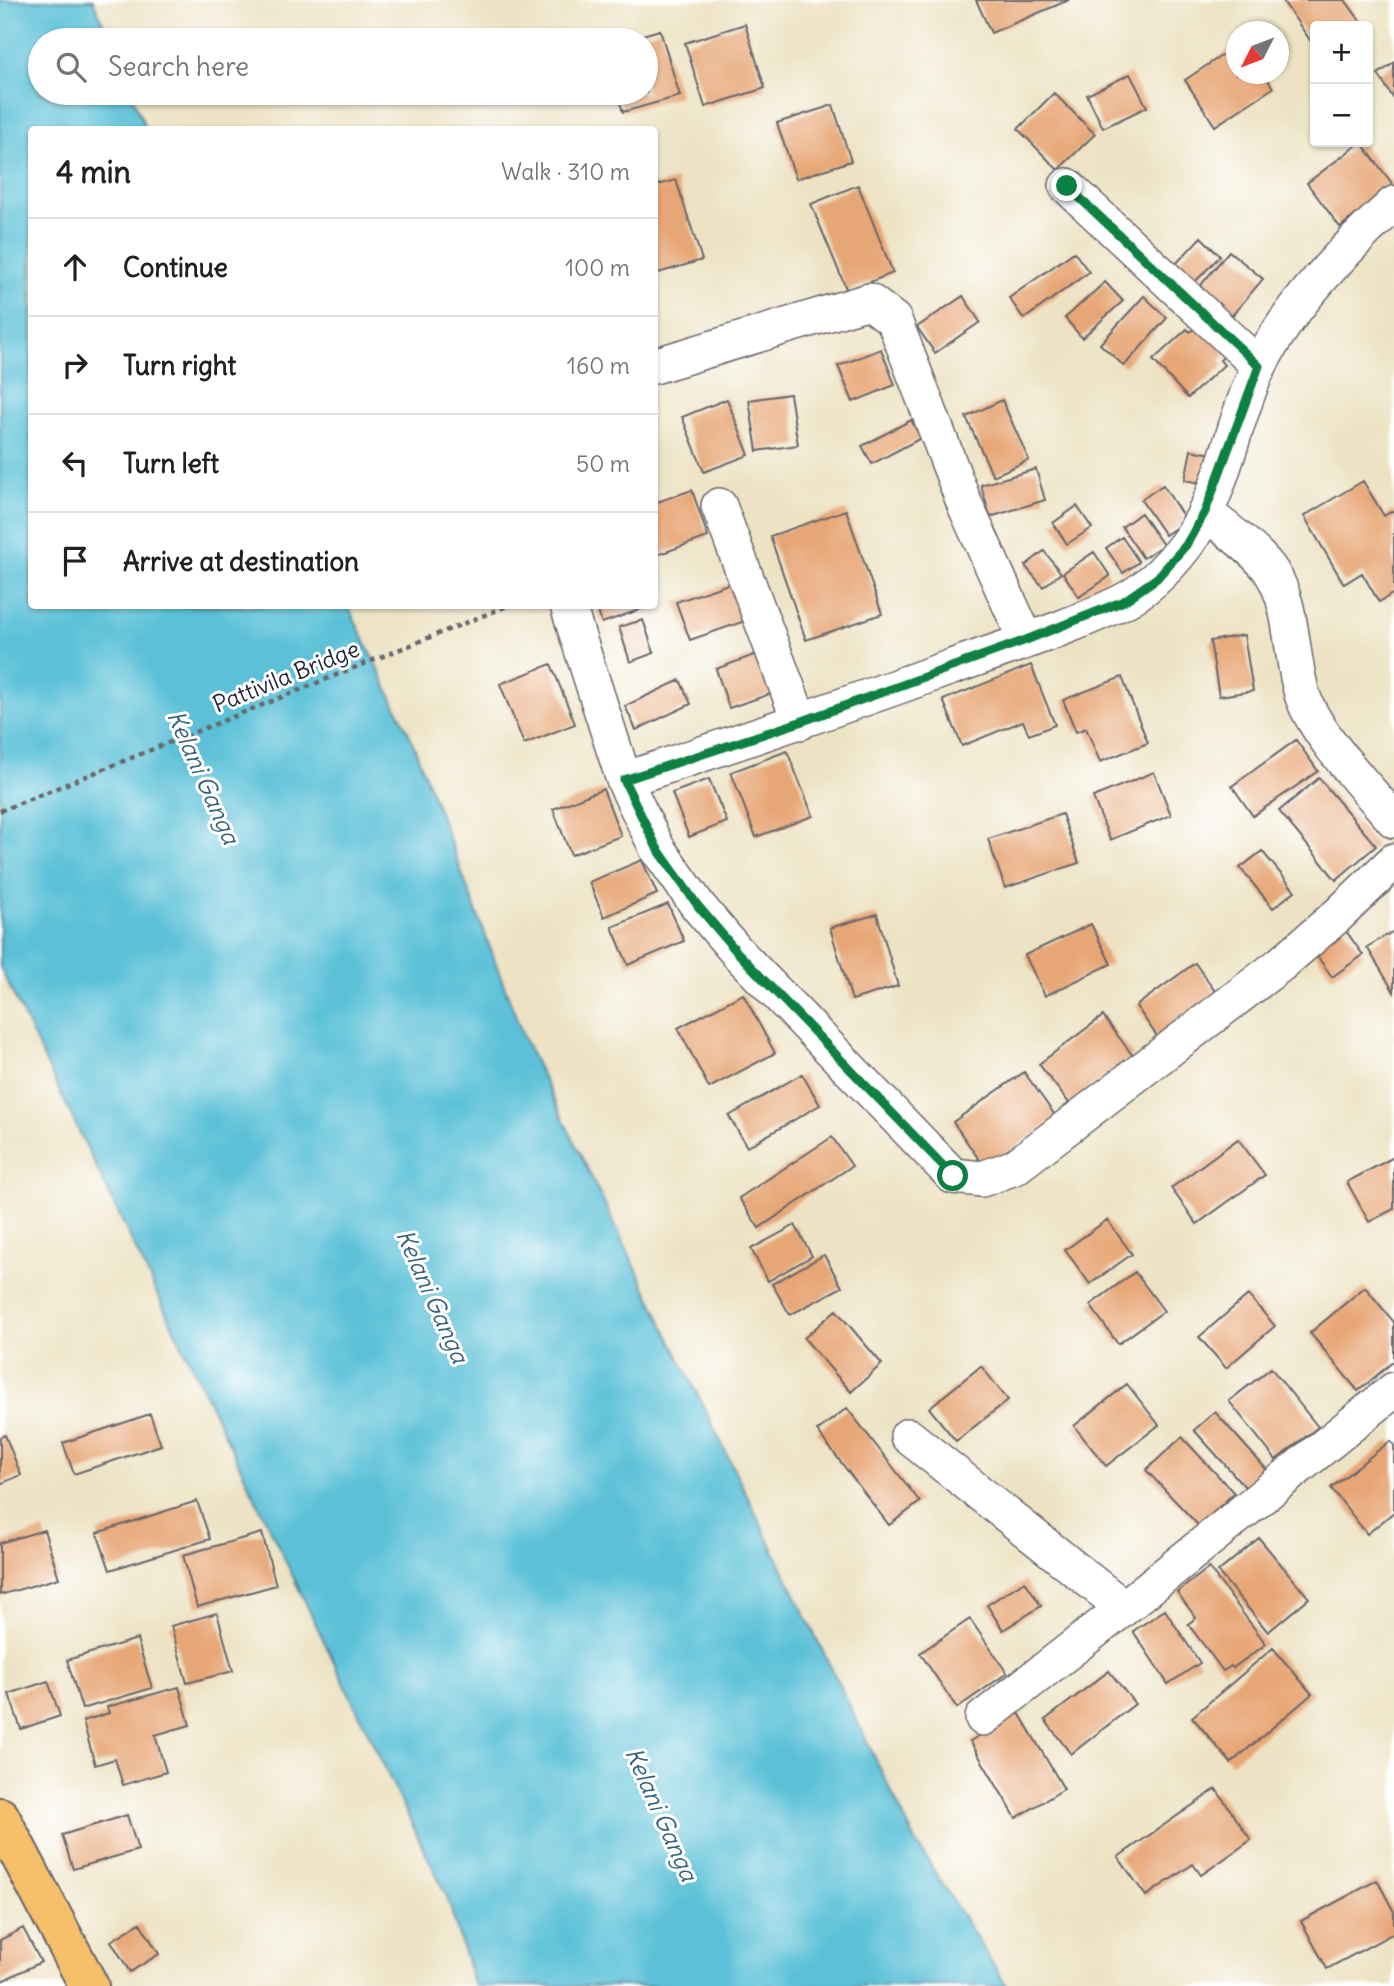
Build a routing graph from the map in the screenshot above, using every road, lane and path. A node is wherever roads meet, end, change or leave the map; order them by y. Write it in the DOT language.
graph roads {
  1 [pos="1067,186"];
  2 [pos="1394,204"];
  3 [pos="658,365"];
  4 [pos="1259,366"];
  5 [pos="719,506"];
  6 [pos="1205,512"];
  7 [pos="500,609"];
  8 [pos="569,609"];
  9 [pos="1026,640"];
  10 [pos="800,722"];
  11 [pos="624,780"];
  12 [pos="0,811"];
  13 [pos="1394,820"];
  14 [pos="1394,861"];
  15 [pos="1394,1390"];
  16 [pos="908,1436"];
  17 [pos="1124,1608"];
  18 [pos="983,1718"];
  19 [pos="0,1817"];
  20 [pos="89,1986"];
  1 -- 4 [label="street"];
  2 -- 4 [label="street"];
  3 -- 9 [label="street"];
  4 -- 6 [label="street"];
  5 -- 10 [label="street"];
  6 -- 9 [label="street"];
  6 -- 13 [label="street"];
  7 -- 12 [label="path, Pattivila Bridge"];
  8 -- 11 [label="street"];
  9 -- 10 [label="street"];
  10 -- 11 [label="street"];
  11 -- 14 [label="street"];
  15 -- 17 [label="street"];
  16 -- 17 [label="street"];
  17 -- 18 [label="street"];
  19 -- 20 [label="main road"];
}
